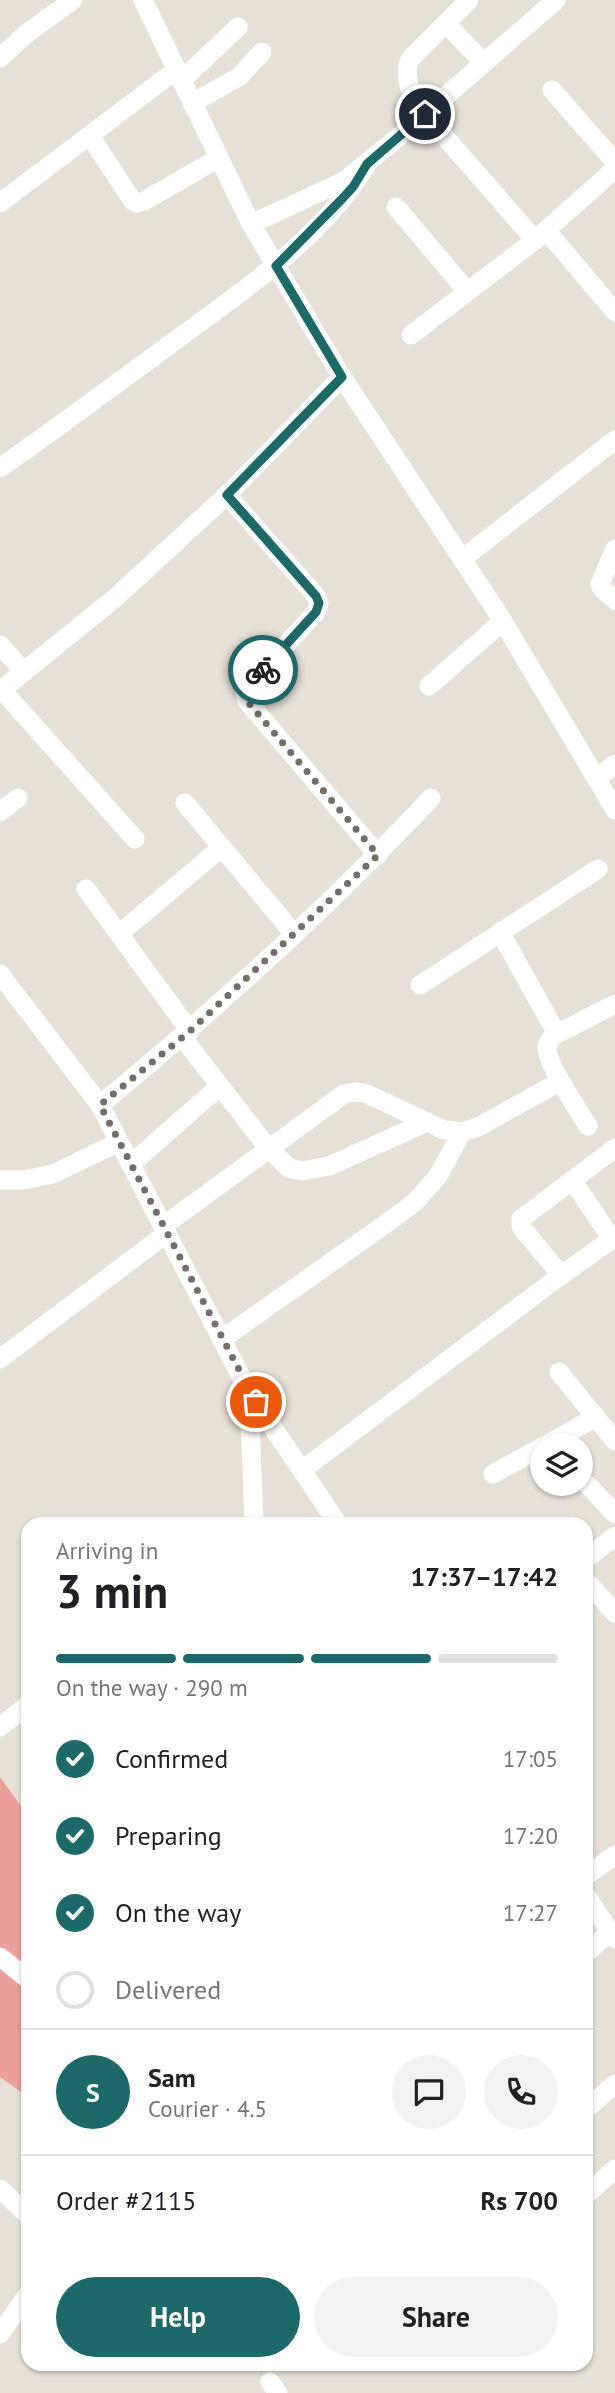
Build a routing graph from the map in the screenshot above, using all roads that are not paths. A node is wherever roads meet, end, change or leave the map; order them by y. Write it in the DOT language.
graph roads {
  1 [pos="73,0"];
  2 [pos="142,0"];
  3 [pos="469,0"];
  4 [pos="556,0"];
  5 [pos="446,24"];
  6 [pos="238,27"];
  7 [pos="262,52"];
  8 [pos="0,58"];
  9 [pos="484,62"];
  10 [pos="179,75"];
  11 [pos="552,90"];
  12 [pos="192,103"];
  13 [pos="423,116"];
  14 [pos="90,136"];
  15 [pos="219,158"];
  16 [pos="615,162"];
  17 [pos="367,164"];
  18 [pos="615,169"];
  19 [pos="0,203"];
  20 [pos="396,207"];
  21 [pos="251,224"];
  22 [pos="540,235"];
  23 [pos="276,266"];
  24 [pos="467,291"];
  25 [pos="615,312"];
  26 [pos="411,335"];
  27 [pos="342,377"];
  28 [pos="615,440"];
  29 [pos="0,468"];
  30 [pos="227,495"];
  31 [pos="615,550"];
  32 [pos="462,559"];
  33 [pos="615,600"];
  34 [pos="503,621"];
  35 [pos="0,645"];
  36 [pos="24,672"];
  37 [pos="429,686"];
  38 [pos="1,691"];
  39 [pos="615,764"];
  40 [pos="597,779"];
  41 [pos="18,798"];
  42 [pos="431,798"];
  43 [pos="185,803"];
  44 [pos="615,810"];
  45 [pos="0,812"];
  46 [pos="135,839"];
  47 [pos="221,848"];
  48 [pos="378,855"];
  49 [pos="598,869"];
  50 [pos="86,889"];
  51 [pos="500,932"];
  52 [pos="119,934"];
  53 [pos="294,934"];
  54 [pos="0,974"];
  55 [pos="420,985"];
  56 [pos="615,1004"];
  57 [pos="186,1034"];
  58 [pos="557,1034"];
  59 [pos="561,1081"];
  60 [pos="220,1086"];
  61 [pos="100,1105"];
  62 [pos="427,1122"];
  63 [pos="588,1126"];
  64 [pos="462,1132"];
  65 [pos="119,1142"];
  66 [pos="269,1149"];
  67 [pos="614,1150"];
  68 [pos="131,1164"];
  69 [pos="0,1180"];
  70 [pos="572,1180"];
  71 [pos="165,1230"];
  72 [pos="614,1238"];
  73 [pos="561,1275"];
  74 [pos="222,1339"];
  75 [pos="0,1359"];
  76 [pos="559,1372"];
  77 [pos="249,1392"];
  78 [pos="596,1417"];
  79 [pos="567,1433"];
  80 [pos="615,1440"];
  81 [pos="530,1454"];
  82 [pos="302,1470"];
  83 [pos="493,1474"];
  84 [pos="593,1490"];
  85 [pos="615,1514"];
  86 [pos="254,1517"];
  87 [pos="333,1517"];
  88 [pos="615,1536"];
  89 [pos="593,1553"];
  90 [pos="593,1589"];
  91 [pos="615,1614"];
  92 [pos="21,1710"];
  93 [pos="0,1727"];
  94 [pos="615,1854"];
  95 [pos="593,1871"];
  96 [pos="593,1906"];
  97 [pos="613,1936"];
  98 [pos="593,1949"];
  99 [pos="0,1958"];
  100 [pos="21,1974"];
  101 [pos="615,2084"];
  102 [pos="593,2103"];
  103 [pos="615,2169"];
  104 [pos="0,2189"];
  105 [pos="593,2189"];
  106 [pos="21,2208"];
  107 [pos="21,2304"];
  108 [pos="0,2334"];
  1 -- 8 [label="street"];
  2 -- 10 [label="street"];
  3 -- 5 [label="street"];
  4 -- 9 [label="street"];
  5 -- 9 [label="street"];
  5 -- 13 [label="street"];
  6 -- 10 [label="street"];
  7 -- 12 [label="street"];
  9 -- 13 [label="street"];
  10 -- 12 [label="street"];
  10 -- 14 [label="street"];
  11 -- 16 [label="street"];
  12 -- 15 [label="street"];
  13 -- 17 [label="street"];
  13 -- 22 [label="street"];
  14 -- 15 [label="street"];
  14 -- 19 [label="street"];
  15 -- 21 [label="street"];
  17 -- 21 [label="street"];
  17 -- 23 [label="street"];
  18 -- 22 [label="street"];
  20 -- 24 [label="street"];
  21 -- 23 [label="street"];
  22 -- 24 [label="street"];
  22 -- 25 [label="street"];
  23 -- 27 [label="street"];
  23 -- 29 [label="street"];
  24 -- 26 [label="street"];
  27 -- 30 [label="street"];
  27 -- 32 [label="street"];
  28 -- 32 [label="street"];
  30 -- 36 [label="street"];
  30 -- 48 [label="street"];
  31 -- 33 [label="street"];
  32 -- 34 [label="street"];
  34 -- 37 [label="street"];
  34 -- 40 [label="street"];
  35 -- 36 [label="street"];
  36 -- 38 [label="street"];
  38 -- 46 [label="street"];
  39 -- 40 [label="street"];
  40 -- 44 [label="street"];
  41 -- 45 [label="street"];
  42 -- 48 [label="street"];
  43 -- 47 [label="street"];
  47 -- 52 [label="street"];
  47 -- 53 [label="street"];
  48 -- 53 [label="street"];
  49 -- 51 [label="street"];
  50 -- 52 [label="street"];
  51 -- 55 [label="street"];
  51 -- 58 [label="street"];
  52 -- 57 [label="street"];
  53 -- 57 [label="street"];
  54 -- 61 [label="street"];
  56 -- 58 [label="street"];
  57 -- 60 [label="street"];
  57 -- 61 [label="street"];
  58 -- 59 [label="street"];
  59 -- 63 [label="street"];
  59 -- 64 [label="street"];
  60 -- 66 [label="street"];
  60 -- 68 [label="street"];
  61 -- 65 [label="street"];
  62 -- 64 [label="street"];
  62 -- 66 [label="street"];
  62 -- 66 [label="street"];
  64 -- 74 [label="street"];
  65 -- 68 [label="street"];
  65 -- 69 [label="street"];
  66 -- 71 [label="street"];
  67 -- 70 [label="street"];
  68 -- 71 [label="street"];
  70 -- 72 [label="street"];
  70 -- 73 [label="street"];
  71 -- 74 [label="street"];
  71 -- 75 [label="street"];
  72 -- 73 [label="street"];
  73 -- 82 [label="street"];
  74 -- 77 [label="street"];
  76 -- 78 [label="street"];
  77 -- 82 [label="street"];
  77 -- 86 [label="street"];
  78 -- 79 [label="street"];
  78 -- 80 [label="street"];
  81 -- 83 [label="street"];
  82 -- 87 [label="street"];
  84 -- 85 [label="street"];
  88 -- 89 [label="street"];
  90 -- 91 [label="street"];
  92 -- 93 [label="street"];
  94 -- 95 [label="street"];
  96 -- 97 [label="street"];
  97 -- 98 [label="street"];
  99 -- 100 [label="street"];
  101 -- 102 [label="street"];
  103 -- 105 [label="street"];
  104 -- 106 [label="street"];
  107 -- 108 [label="street"];
}
